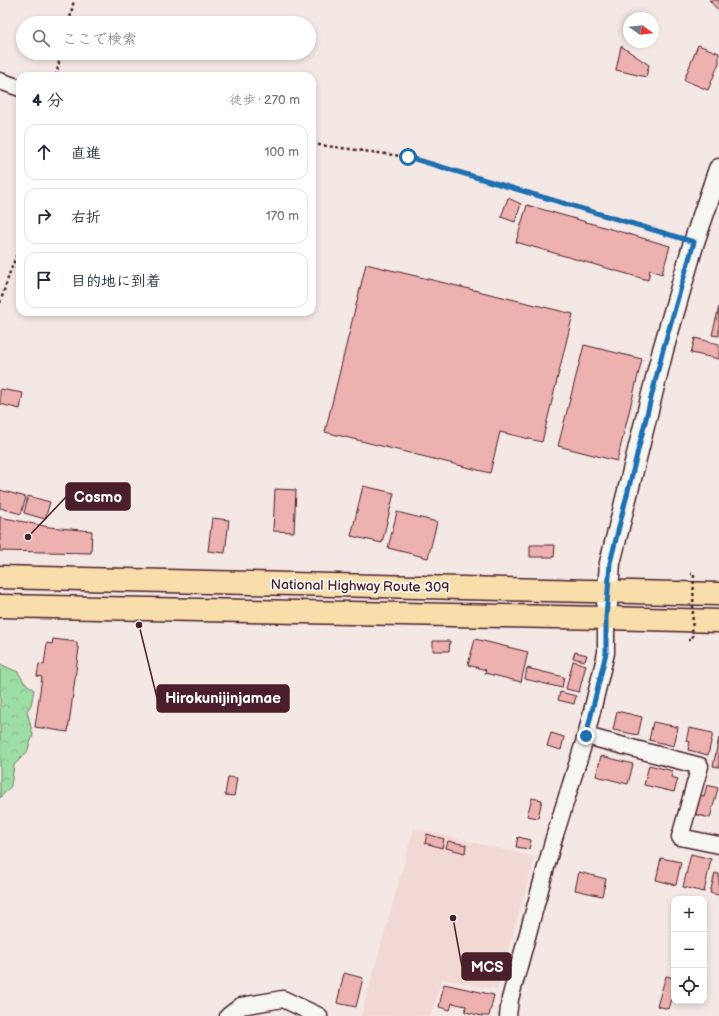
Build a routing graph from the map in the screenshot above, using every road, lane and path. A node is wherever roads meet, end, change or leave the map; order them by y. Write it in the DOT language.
graph roads {
  1 [pos="74,0"];
  2 [pos="71,16"];
  3 [pos="59,60"];
  4 [pos="57,72"];
  5 [pos="0,81"];
  6 [pos="16,87"];
  7 [pos="316,145"];
  8 [pos="719,169"];
  9 [pos="694,242"];
  10 [pos="16,258"];
  11 [pos="0,303"];
  12 [pos="691,574"];
  13 [pos="0,577"];
  14 [pos="608,592"];
  15 [pos="719,594"];
  16 [pos="0,606"];
  17 [pos="606,618"];
  18 [pos="719,621"];
  19 [pos="688,640"];
  20 [pos="586,736"];
  21 [pos="719,845"];
  22 [pos="228,1016"];
  23 [pos="319,1016"];
  24 [pos="508,1016"];
  1 -- 2 [label="path"];
  3 -- 4 [label="path"];
  5 -- 6 [label="street"];
  7 -- 9 [label="path"];
  8 -- 9 [label="street"];
  9 -- 14 [label="street"];
  10 -- 11 [label="path"];
  12 -- 19 [label="path, bridge"];
  13 -- 14 [label="highway, National Highway Route 309"];
  14 -- 15 [label="highway, National Highway Route 309"];
  14 -- 17 [label="street"];
  16 -- 17 [label="highway, National Highway Route 309"];
  17 -- 18 [label="highway, National Highway Route 309"];
  17 -- 20 [label="street"];
  20 -- 21 [label="street"];
  20 -- 24 [label="street"];
  22 -- 23 [label="street"];
}
